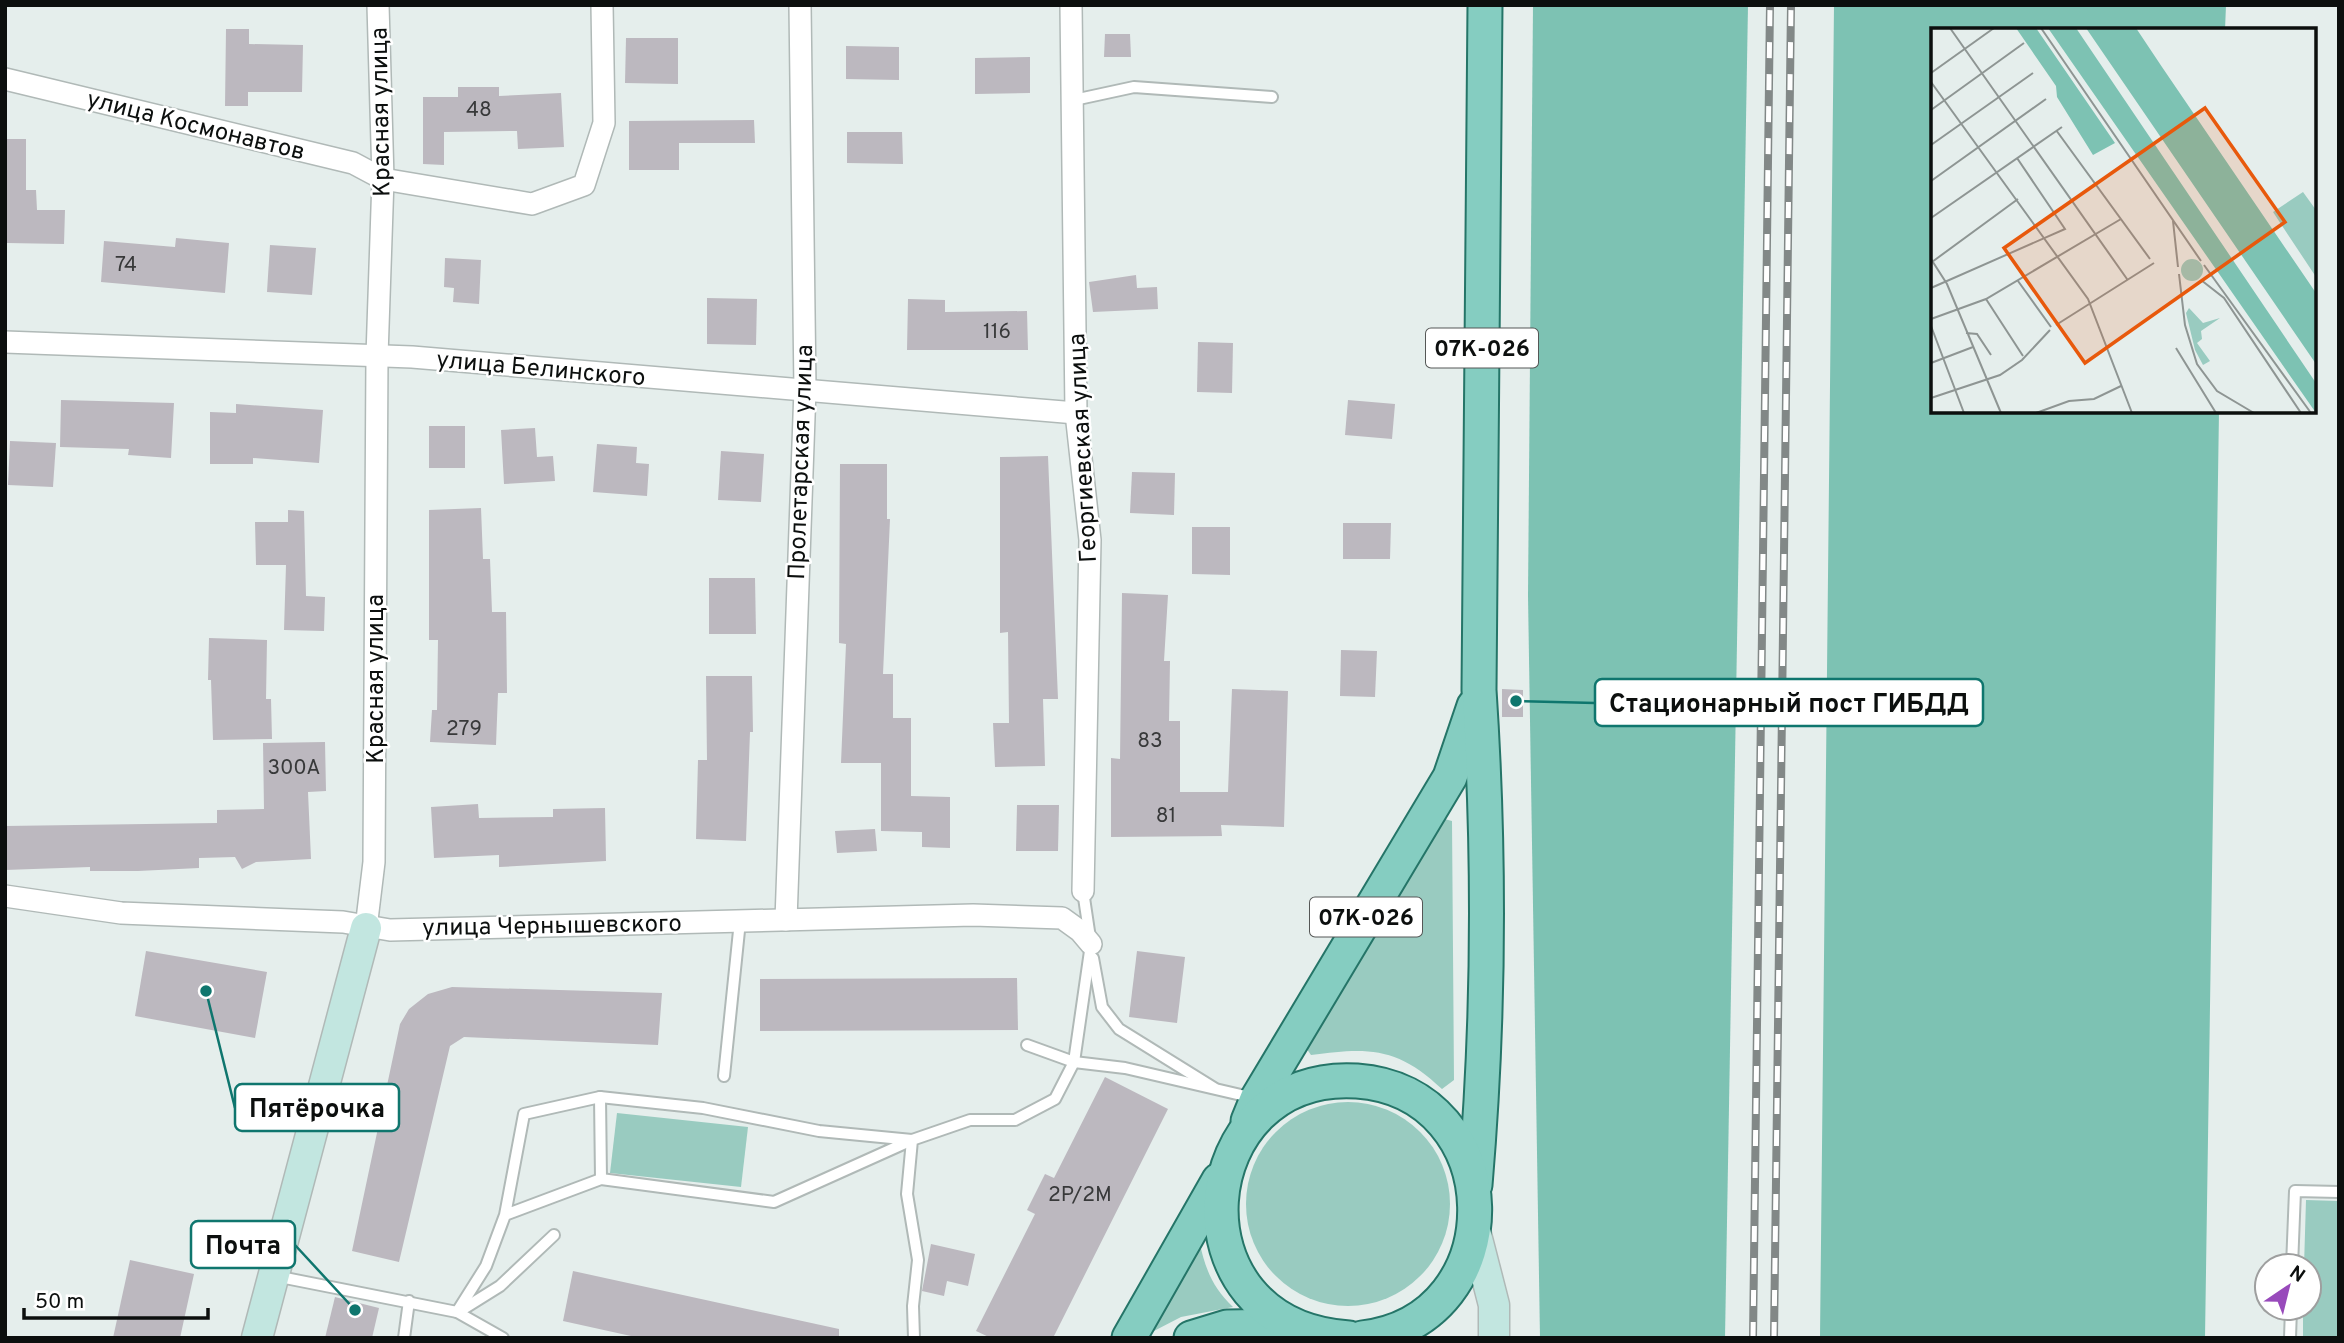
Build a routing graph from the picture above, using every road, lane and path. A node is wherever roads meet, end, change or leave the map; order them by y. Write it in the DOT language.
graph roads {
  1 [pos="378,5"];
  2 [pos="602,5"];
  3 [pos="800,5"];
  4 [pos="1071,5"];
  5 [pos="1485,5"];
  6 [pos="5,79"];
  7 [pos="1272,97"];
  8 [pos="1074,100"];
  9 [pos="383,179"];
  10 [pos="5,342"];
  11 [pos="377,356"];
  12 [pos="805,389"];
  13 [pos="1076,413"];
  14 [pos="1479,690"];
  15 [pos="1083,891"];
  16 [pos="5,896"];
  17 [pos="786,920"];
  18 [pos="740,921"];
  19 [pos="366,928"];
  20 [pos="1091,944"];
  21 [pos="1027,1045"];
  22 [pos="1074,1062"];
  23 [pos="724,1076"];
  24 [pos="1214,1088"];
  25 [pos="600,1097"];
  26 [pos="1257,1099"];
  27 [pos="1241,1137"];
  28 [pos="912,1140"];
  29 [pos="1226,1169"];
  30 [pos="601,1179"];
  31 [pos="1475,1185"];
  32 [pos="2339,1192"];
  33 [pos="505,1214"];
  34 [pos="1475,1231"];
  35 [pos="554,1235"];
  36 [pos="2293,1252"];
  37 [pos="273,1275"];
  38 [pos="409,1301"];
  39 [pos="457,1312"];
  40 [pos="1293,1326"];
  41 [pos="1367,1337"];
  42 [pos="257,1338"];
  43 [pos="404,1338"];
  44 [pos="503,1338"];
  45 [pos="914,1338"];
  46 [pos="1129,1338"];
  47 [pos="1191,1338"];
  48 [pos="1349,1338"];
  49 [pos="1362,1338"];
  50 [pos="1494,1338"];
  1 -- 9 [label="street, Красная улица"];
  2 -- 9 [label="street, улица Космонавтов"];
  3 -- 12 [label="street, Пролетарская улица"];
  4 -- 8 [label="street, Георгиевская улица"];
  5 -- 14 [label="main road, 07К-026"];
  6 -- 9 [label="street, улица Космонавтов"];
  7 -- 8 [label="lane"];
  8 -- 13 [label="street, Георгиевская улица"];
  9 -- 11 [label="street, Красная улица"];
  10 -- 11 [label="street, улица Белинского"];
  11 -- 12 [label="street, улица Белинского"];
  11 -- 19 [label="street, Красная улица"];
  12 -- 13 [label="street, улица Белинского"];
  12 -- 17 [label="street, Пролетарская улица"];
  13 -- 15 [label="street, Георгиевская улица"];
  14 -- 26 [label="main road, 07К-026"];
  14 -- 31 [label="main road, 07К-026"];
  15 -- 20 [label="lane"];
  16 -- 19 [label="street, улица Чернышевского"];
  17 -- 18 [label="street, улица Чернышевского"];
  17 -- 20 [label="street, улица Чернышевского"];
  18 -- 19 [label="street, улица Чернышевского"];
  18 -- 23 [label="lane"];
  19 -- 37 [label="street, Красная улица"];
  20 -- 22 [label="lane"];
  20 -- 24 [label="lane"];
  21 -- 22 [label="lane"];
  22 -- 24 [label="lane"];
  22 -- 28 [label="lane"];
  24 -- 26 [label="lane"];
  25 -- 28 [label="lane"];
  25 -- 30 [label="lane"];
  25 -- 33 [label="lane"];
  26 -- 27 [label="main road, 07К-026"];
  27 -- 29 [label="main road"];
  27 -- 31 [label="main road"];
  28 -- 30 [label="lane"];
  28 -- 45 [label="lane"];
  29 -- 40 [label="main road"];
  29 -- 46 [label="main road"];
  30 -- 33 [label="lane"];
  31 -- 34 [label="main road"];
  32 -- 36 [label="lane"];
  33 -- 39 [label="lane"];
  34 -- 41 [label="main road"];
  34 -- 50 [label="street"];
  35 -- 39 [label="lane"];
  37 -- 38 [label="lane"];
  37 -- 42 [label="street, Красная улица"];
  38 -- 39 [label="lane"];
  38 -- 43 [label="lane"];
  39 -- 44 [label="lane"];
  40 -- 47 [label="main road"];
  40 -- 48 [label="main road"];
  41 -- 49 [label="main road"];
}
